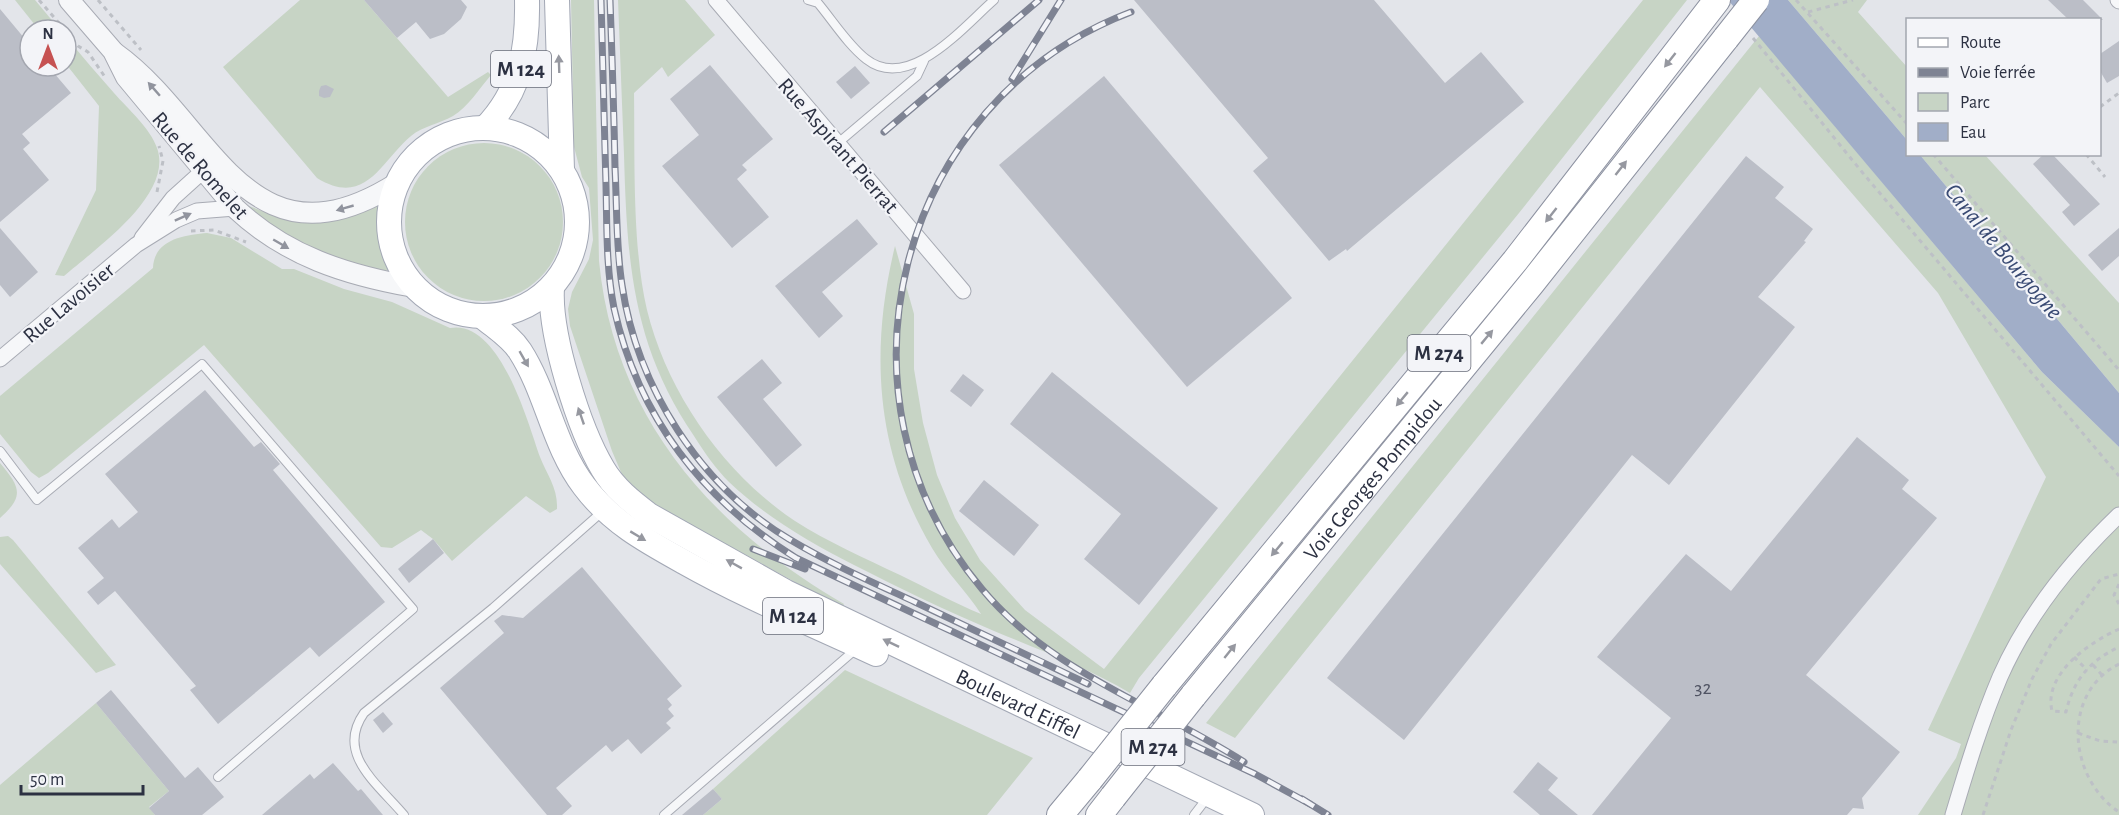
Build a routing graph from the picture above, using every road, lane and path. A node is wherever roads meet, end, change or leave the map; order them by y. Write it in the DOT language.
graph roads {
  1 [pos="39,0"];
  2 [pos="69,0"];
  3 [pos="527,0"];
  4 [pos="557,0"];
  5 [pos="716,0"];
  6 [pos="808,0"];
  7 [pos="994,0"];
  8 [pos="1756,0"];
  9 [pos="1796,0"];
  10 [pos="1853,0"];
  11 [pos="1712,7"];
  12 [pos="1808,12"];
  13 [pos="55,18"];
  14 [pos="1738,36"];
  15 [pos="113,51"];
  16 [pos="924,60"];
  17 [pos="2119,93"];
  18 [pos="2101,106"];
  19 [pos="1906,123"];
  20 [pos="485,128"];
  21 [pos="838,143"];
  22 [pos="1935,156"];
  23 [pos="2088,156"];
  24 [pos="204,170"];
  25 [pos="562,170"];
  26 [pos="2105,177"];
  27 [pos="397,183"];
  28 [pos="251,193"];
  29 [pos="235,208"];
  30 [pos="136,245"];
  31 [pos="414,287"];
  32 [pos="552,288"];
  33 [pos="963,291"];
  34 [pos="483,317"];
  35 [pos="0,359"];
  36 [pos="2119,370"];
  37 [pos="0,452"];
  38 [pos="604,470"];
  39 [pos="2119,476"];
  40 [pos="604,510"];
  41 [pos="649,514"];
  42 [pos="2119,515"];
  43 [pos="2119,574"];
  44 [pos="2119,584"];
  45 [pos="2119,604"];
  46 [pos="2119,629"];
  47 [pos="860,646"];
  48 [pos="2119,647"];
  49 [pos="2074,657"];
  50 [pos="2092,664"];
  51 [pos="2119,664"];
  52 [pos="2087,670"];
  53 [pos="2102,675"];
  54 [pos="2078,733"];
  55 [pos="2119,742"];
  56 [pos="218,777"];
  57 [pos="1106,806"];
  58 [pos="1204,808"];
  59 [pos="2119,812"];
  60 [pos="404,815"];
  61 [pos="664,815"];
  62 [pos="1060,815"];
  63 [pos="1252,815"];
  64 [pos="1953,815"];
  65 [pos="1983,815"];
  1 -- 13 [label="path"];
  2 -- 15 [label="street, Rue de Romelet"];
  3 -- 20 [label="main road, M 124"];
  25 -- 4 [label="main road, M 124, one-way"];
  5 -- 21 [label="street, Rue Aspirant Pierrat"];
  6 -- 16 [label="lane"];
  7 -- 16 [label="lane"];
  8 -- 14 [label="highway, Voie Georges Pompidou / M 274, bridge"];
  9 -- 12 [label="path"];
  10 -- 12 [label="path"];
  11 -- 62 [label="highway, Voie Georges Pompidou / M 274, one-way, bridge"];
  12 -- 19 [label="path"];
  14 -- 39 [label="path"];
  57 -- 14 [label="highway, Voie Georges Pompidou / M 274, one-way, bridge"];
  15 -- 24 [label="street, Rue de Romelet"];
  28 -- 15 [label="street, Rue de Romelet, one-way"];
  16 -- 21 [label="lane"];
  17 -- 18 [label="path"];
  20 -- 25 [label="main road"];
  20 -- 27 [label="main road"];
  21 -- 33 [label="street, Rue Aspirant Pierrat"];
  22 -- 36 [label="path"];
  23 -- 26 [label="path"];
  24 -- 28 [label="street"];
  24 -- 29 [label="street, Rue de Romelet"];
  24 -- 30 [label="street, Rue Lavoisier"];
  25 -- 32 [label="main road"];
  27 -- 28 [label="street, Rue de Romelet, one-way"];
  27 -- 31 [label="main road"];
  30 -- 29 [label="street, Rue Lavoisier, one-way"];
  29 -- 31 [label="street, Rue de Romelet, one-way"];
  30 -- 35 [label="street, Rue Lavoisier"];
  31 -- 34 [label="main road"];
  32 -- 34 [label="main road"];
  38 -- 32 [label="main road, M 124, one-way"];
  34 -- 40 [label="main road, M 124, one-way"];
  37 -- 56 [label="lane"];
  38 -- 40 [label="lane"];
  38 -- 41 [label="main road, M 124"];
  40 -- 41 [label="lane"];
  40 -- 47 [label="main road, M 124, one-way"];
  40 -- 60 [label="lane"];
  58 -- 41 [label="main road, Boulevard Eiffel / M 124, one-way"];
  42 -- 64 [label="street"];
  43 -- 65 [label="path"];
  44 -- 45 [label="path"];
  46 -- 49 [label="path"];
  47 -- 58 [label="main road, M 124"];
  47 -- 61 [label="lane"];
  48 -- 50 [label="path"];
  49 -- 52 [label="path"];
  49 -- 52 [label="path"];
  50 -- 52 [label="path"];
  50 -- 53 [label="path"];
  51 -- 53 [label="path"];
  53 -- 54 [label="path"];
  54 -- 55 [label="path"];
  54 -- 59 [label="path"];
  58 -- 63 [label="main road, Boulevard Eiffel / M 124"];
}
